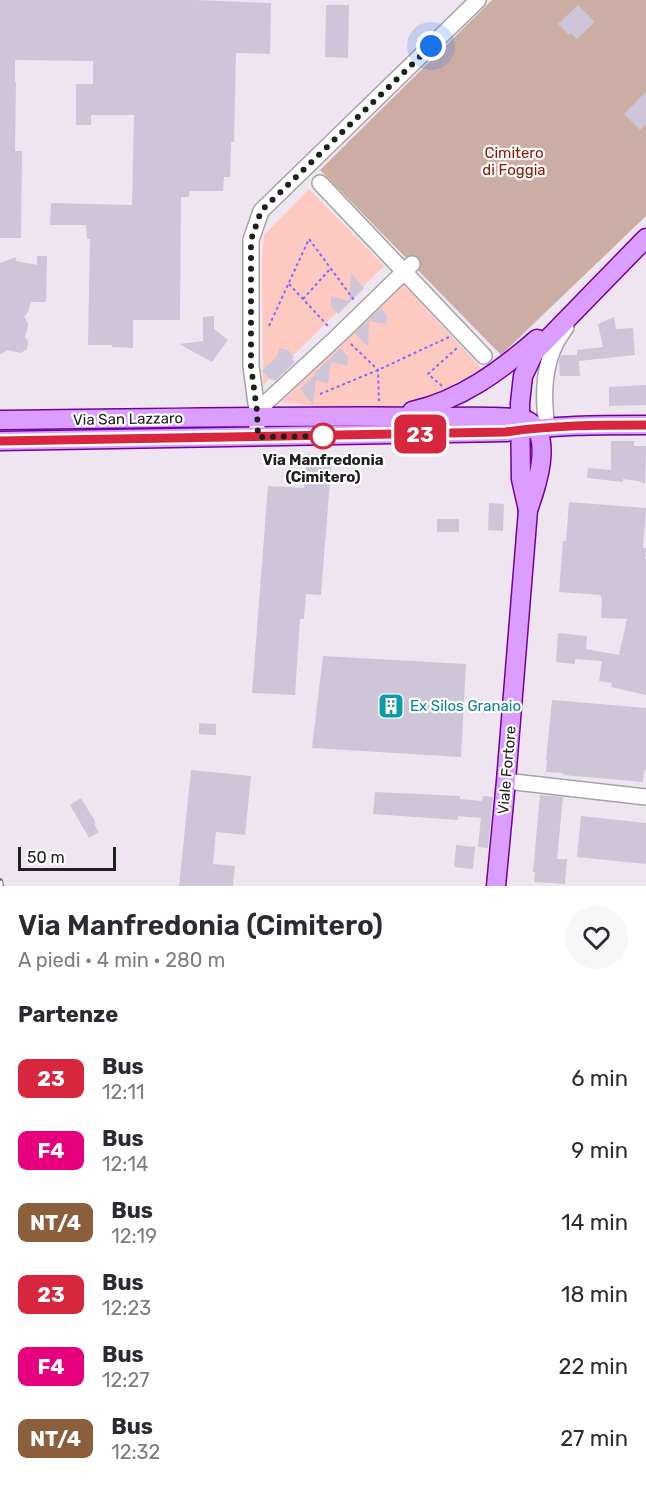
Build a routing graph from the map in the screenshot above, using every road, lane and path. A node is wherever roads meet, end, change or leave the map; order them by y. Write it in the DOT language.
graph roads {
  1 [pos="478,0"];
  2 [pos="321,183"];
  3 [pos="646,238"];
  4 [pos="408,267"];
  5 [pos="331,268"];
  6 [pos="289,284"];
  7 [pos="303,299"];
  8 [pos="583,302"];
  9 [pos="362,312"];
  10 [pos="269,326"];
  11 [pos="464,334"];
  12 [pos="339,335"];
  13 [pos="484,356"];
  14 [pos="378,370"];
  15 [pos="445,388"];
  16 [pos="320,394"];
  17 [pos="382,409"];
  18 [pos="257,414"];
  19 [pos="0,420"];
  20 [pos="578,425"];
  21 [pos="646,425"];
  22 [pos="531,426"];
  23 [pos="258,437"];
  24 [pos="0,441"];
  25 [pos="542,450"];
  26 [pos="528,510"];
  27 [pos="506,781"];
  28 [pos="646,798"];
  29 [pos="496,886"];
  1 -- 18 [label="street"];
  2 -- 4 [label="street"];
  3 -- 8 [label="main road"];
  4 -- 9 [label="street"];
  4 -- 11 [label="street"];
  5 -- 6 [label="path"];
  5 -- 7 [label="path"];
  5 -- 9 [label="path"];
  6 -- 7 [label="path"];
  6 -- 10 [label="path"];
  7 -- 12 [label="path"];
  8 -- 17 [label="main road"];
  8 -- 22 [label="street"];
  8 -- 22 [label="main road"];
  9 -- 12 [label="street"];
  11 -- 13 [label="street"];
  11 -- 14 [label="path"];
  11 -- 15 [label="path"];
  12 -- 14 [label="path"];
  12 -- 18 [label="street"];
  14 -- 16 [label="path"];
  14 -- 17 [label="path"];
  17 -- 18 [label="main road, Via San Lazzaro"];
  17 -- 22 [label="main road"];
  18 -- 19 [label="main road, Via San Lazzaro"];
  18 -- 23 [label="street"];
  20 -- 21 [label="main road"];
  20 -- 22 [label="main road"];
  20 -- 25 [label="main road"];
  22 -- 23 [label="main road, Via San Lazzaro"];
  22 -- 25 [label="main road, Viale Fortore"];
  22 -- 26 [label="main road, Viale Fortore"];
  23 -- 24 [label="main road, Via San Lazzaro"];
  25 -- 26 [label="main road, Viale Fortore"];
  26 -- 27 [label="main road, Viale Fortore"];
  27 -- 28 [label="street"];
  27 -- 29 [label="main road, Viale Fortore"];
}
